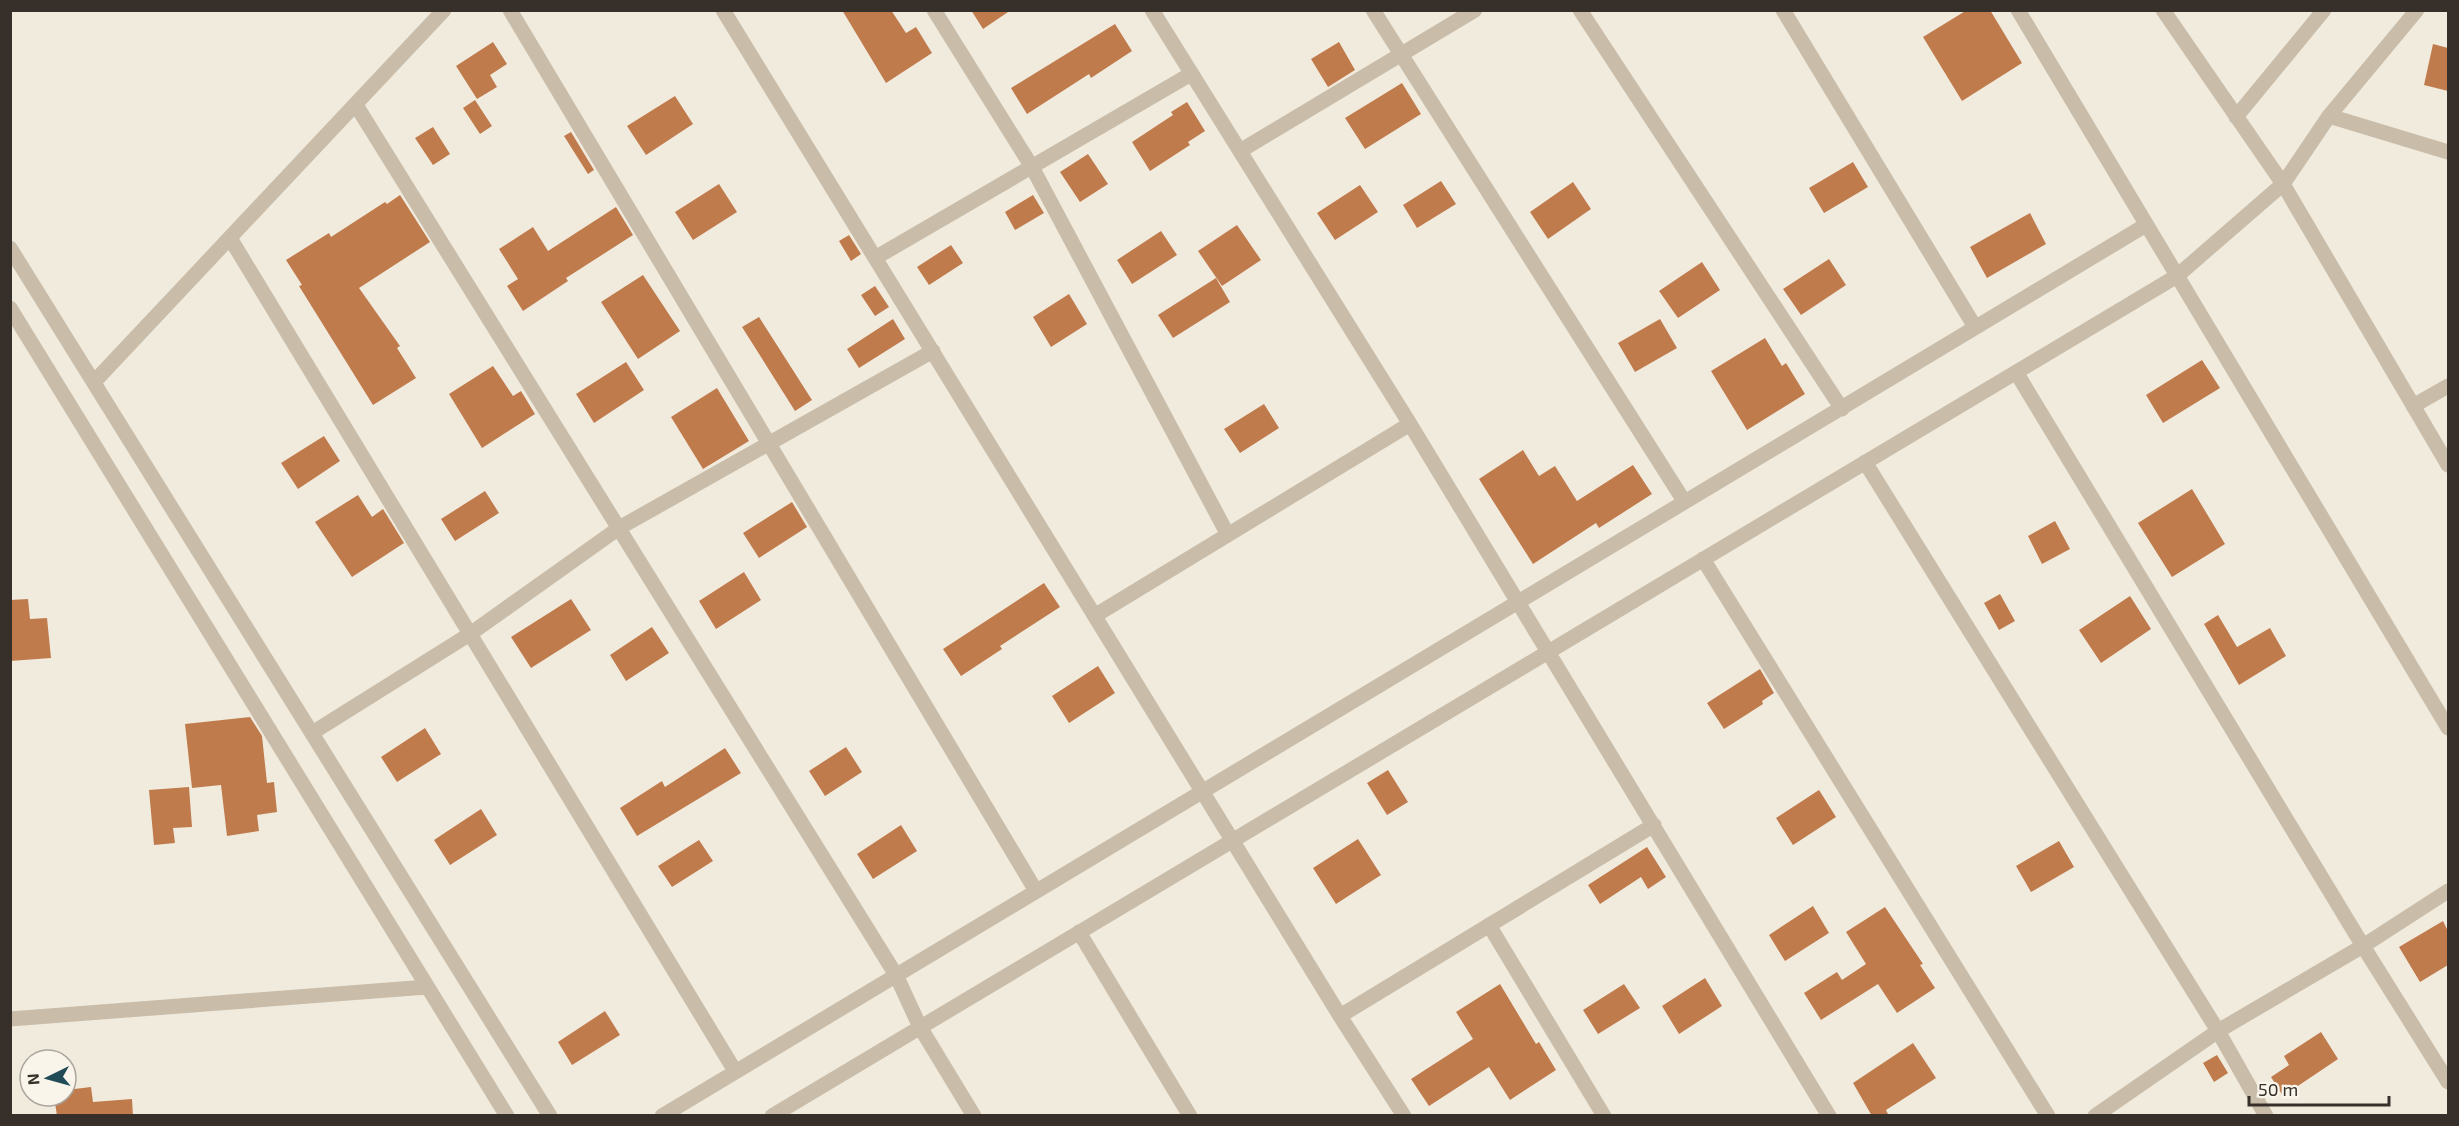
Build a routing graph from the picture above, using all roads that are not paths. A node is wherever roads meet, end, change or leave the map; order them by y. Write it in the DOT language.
graph roads {
  1 [pos="444,10"];
  2 [pos="510,10"];
  3 [pos="723,10"];
  4 [pos="934,10"];
  5 [pos="1152,10"];
  6 [pos="1373,10"];
  7 [pos="1475,10"];
  8 [pos="1580,10"];
  9 [pos="1783,10"];
  10 [pos="2018,10"];
  11 [pos="2163,10"];
  12 [pos="2324,10"];
  13 [pos="2417,10"];
  14 [pos="1401,55"];
  15 [pos="1191,74"];
  16 [pos="356,105"];
  17 [pos="2329,116"];
  18 [pos="2236,117"];
  19 [pos="1240,151"];
  20 [pos="2448,152"];
  21 [pos="1032,167"];
  22 [pos="2283,184"];
  23 [pos="2146,225"];
  24 [pos="230,238"];
  25 [pos="10,248"];
  26 [pos="875,258"];
  27 [pos="2177,276"];
  28 [pos="10,308"];
  29 [pos="1975,327"];
  30 [pos="933,351"];
  31 [pos="2016,372"];
  32 [pos="94,382"];
  33 [pos="2448,386"];
  34 [pos="2413,406"];
  35 [pos="1842,409"];
  36 [pos="1410,424"];
  37 [pos="769,445"];
  38 [pos="1865,462"];
  39 [pos="2448,465"];
  40 [pos="1684,501"];
  41 [pos="619,528"];
  42 [pos="1228,535"];
  43 [pos="1703,559"];
  44 [pos="1516,602"];
  45 [pos="1096,615"];
  46 [pos="470,634"];
  47 [pos="1548,651"];
  48 [pos="2448,728"];
  49 [pos="312,733"];
  50 [pos="1203,790"];
  51 [pos="1654,825"];
  52 [pos="1232,840"];
  53 [pos="1036,891"];
  54 [pos="2448,891"];
  55 [pos="1489,925"];
  56 [pos="1079,932"];
  57 [pos="2363,946"];
  58 [pos="896,975"];
  59 [pos="428,987"];
  60 [pos="1340,1016"];
  61 [pos="10,1019"];
  62 [pos="920,1027"];
  63 [pos="2218,1031"];
  64 [pos="735,1071"];
  65 [pos="2448,1082"];
  66 [pos="779,1114"];
  67 [pos="507,1116"];
  68 [pos="550,1116"];
  69 [pos="662,1116"];
  70 [pos="974,1116"];
  71 [pos="1190,1116"];
  72 [pos="1404,1116"];
  73 [pos="1604,1116"];
  74 [pos="1829,1116"];
  75 [pos="2048,1116"];
  76 [pos="2095,1116"];
  77 [pos="2266,1116"];
  1 -- 16 [label="street"];
  2 -- 37 [label="street"];
  3 -- 26 [label="street"];
  4 -- 21 [label="street"];
  5 -- 15 [label="street"];
  6 -- 14 [label="street"];
  7 -- 14 [label="street"];
  8 -- 35 [label="street"];
  9 -- 29 [label="street"];
  10 -- 23 [label="street"];
  11 -- 18 [label="street"];
  12 -- 18 [label="street"];
  13 -- 17 [label="street"];
  14 -- 19 [label="street"];
  14 -- 40 [label="street"];
  15 -- 19 [label="street"];
  15 -- 21 [label="street"];
  16 -- 24 [label="street"];
  16 -- 41 [label="street"];
  17 -- 20 [label="street"];
  17 -- 22 [label="street"];
  18 -- 22 [label="street"];
  19 -- 36 [label="street"];
  21 -- 26 [label="street"];
  21 -- 42 [label="street"];
  22 -- 27 [label="street"];
  22 -- 34 [label="street"];
  23 -- 27 [label="street"];
  23 -- 29 [label="street"];
  24 -- 32 [label="street"];
  24 -- 46 [label="street"];
  25 -- 32 [label="street"];
  26 -- 30 [label="street"];
  27 -- 31 [label="street"];
  27 -- 48 [label="street"];
  28 -- 59 [label="street"];
  29 -- 35 [label="street"];
  30 -- 37 [label="street"];
  30 -- 45 [label="street"];
  31 -- 38 [label="street"];
  31 -- 57 [label="street"];
  32 -- 49 [label="street"];
  33 -- 34 [label="street"];
  34 -- 39 [label="street"];
  35 -- 40 [label="street"];
  36 -- 42 [label="street"];
  36 -- 44 [label="street"];
  37 -- 41 [label="street"];
  37 -- 53 [label="street"];
  38 -- 43 [label="street"];
  38 -- 63 [label="street"];
  40 -- 44 [label="street"];
  41 -- 46 [label="street"];
  41 -- 58 [label="street"];
  42 -- 45 [label="street"];
  43 -- 47 [label="street"];
  43 -- 75 [label="street"];
  44 -- 47 [label="street"];
  44 -- 50 [label="street"];
  45 -- 50 [label="street"];
  46 -- 49 [label="street"];
  46 -- 64 [label="street"];
  47 -- 51 [label="street"];
  47 -- 52 [label="street"];
  49 -- 68 [label="street"];
  50 -- 52 [label="street"];
  50 -- 53 [label="street"];
  51 -- 55 [label="street"];
  51 -- 74 [label="street"];
  52 -- 56 [label="street"];
  52 -- 60 [label="street"];
  53 -- 58 [label="street"];
  54 -- 57 [label="street"];
  55 -- 60 [label="street"];
  55 -- 73 [label="street"];
  56 -- 62 [label="street"];
  56 -- 71 [label="street"];
  57 -- 63 [label="street"];
  57 -- 65 [label="street"];
  58 -- 62 [label="street"];
  58 -- 64 [label="street"];
  59 -- 61 [label="street"];
  59 -- 67 [label="street"];
  60 -- 72 [label="street"];
  62 -- 66 [label="street"];
  62 -- 70 [label="street"];
  63 -- 76 [label="street"];
  63 -- 77 [label="street"];
  64 -- 69 [label="street"];
}
